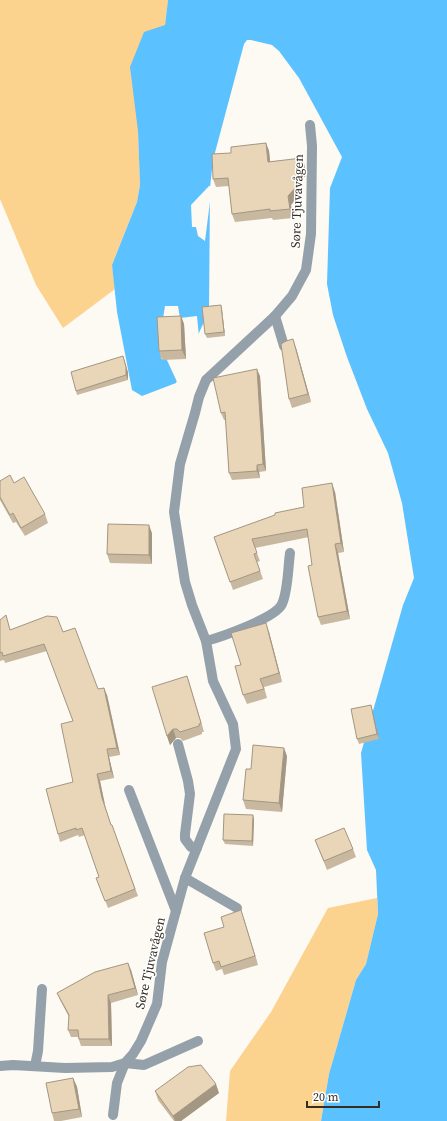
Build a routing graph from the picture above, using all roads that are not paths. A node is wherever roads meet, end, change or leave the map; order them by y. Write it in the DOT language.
graph roads {
  1 [pos="310,125"];
  2 [pos="276,316"];
  3 [pos="284,346"];
  4 [pos="290,553"];
  5 [pos="206,641"];
  6 [pos="178,744"];
  7 [pos="129,790"];
  8 [pos="197,848"];
  9 [pos="185,878"];
  10 [pos="237,908"];
  11 [pos="176,911"];
  12 [pos="42,989"];
  13 [pos="198,1041"];
  14 [pos="125,1063"];
  15 [pos="0,1066"];
  16 [pos="35,1066"];
  17 [pos="113,1115"];
  1 -- 2 [label="street, Søre Tjuvavågen"];
  2 -- 3 [label="street"];
  2 -- 5 [label="street, Søre Tjuvavågen"];
  4 -- 5 [label="street"];
  5 -- 8 [label="street, Søre Tjuvavågen"];
  6 -- 8 [label="street"];
  7 -- 11 [label="street, Søre Tjuvavågen"];
  8 -- 9 [label="street, Søre Tjuvavågen"];
  9 -- 10 [label="street"];
  9 -- 11 [label="street, Søre Tjuvavågen"];
  11 -- 14 [label="street, Søre Tjuvavågen"];
  12 -- 16 [label="street"];
  13 -- 14 [label="street"];
  14 -- 16 [label="street"];
  14 -- 17 [label="street, Søre Tjuvavågen"];
  15 -- 16 [label="street"];
}
